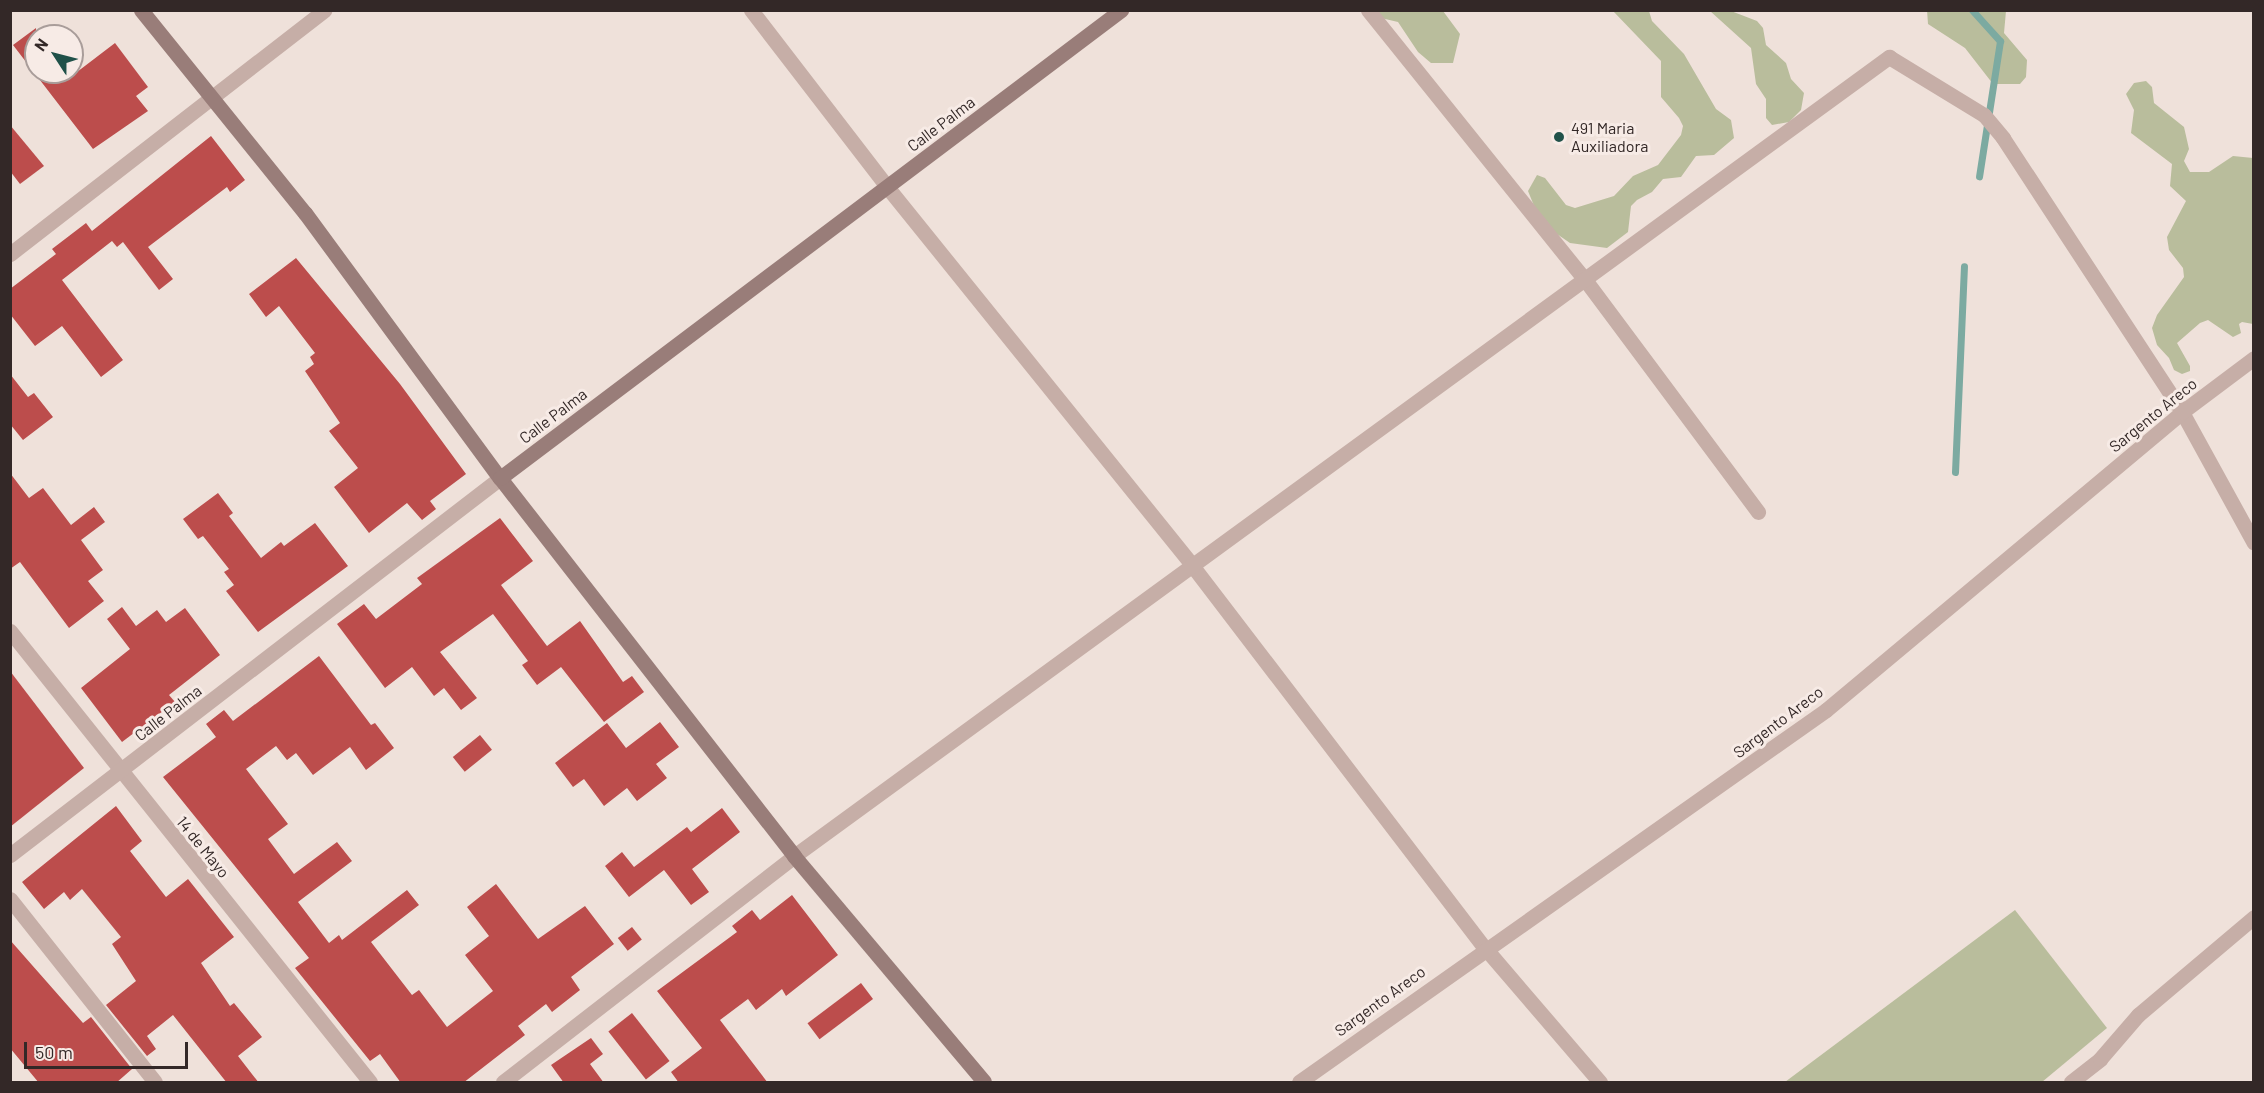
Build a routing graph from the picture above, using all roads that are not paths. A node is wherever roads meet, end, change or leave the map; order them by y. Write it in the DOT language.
graph roads {
  1 [pos="141,10"];
  2 [pos="325,10"];
  3 [pos="751,10"];
  4 [pos="1120,10"];
  5 [pos="1368,10"];
  6 [pos="208,98"];
  7 [pos="888,188"];
  8 [pos="10,254"];
  9 [pos="1583,277"];
  10 [pos="2253,358"];
  11 [pos="2182,412"];
  12 [pos="500,478"];
  13 [pos="1758,512"];
  14 [pos="2253,543"];
  15 [pos="1191,564"];
  16 [pos="10,631"];
  17 [pos="120,773"];
  18 [pos="10,855"];
  19 [pos="794,856"];
  20 [pos="10,899"];
  21 [pos="2253,917"];
  22 [pos="1485,948"];
  23 [pos="155,1083"];
  24 [pos="370,1083"];
  25 [pos="503,1083"];
  26 [pos="984,1083"];
  27 [pos="1299,1083"];
  28 [pos="1600,1083"];
  29 [pos="2071,1083"];
  1 -- 6 [label="street"];
  2 -- 6 [label="street"];
  3 -- 7 [label="street"];
  4 -- 7 [label="street, Calle Palma"];
  5 -- 9 [label="street"];
  6 -- 8 [label="street"];
  6 -- 12 [label="street"];
  7 -- 12 [label="street, Calle Palma"];
  7 -- 15 [label="street"];
  9 -- 11 [label="street"];
  9 -- 13 [label="street"];
  9 -- 15 [label="street"];
  10 -- 11 [label="street, Sargento Areco"];
  11 -- 14 [label="street"];
  11 -- 22 [label="street, Sargento Areco"];
  12 -- 17 [label="street, Calle Palma"];
  12 -- 19 [label="street"];
  15 -- 19 [label="street"];
  15 -- 22 [label="street"];
  16 -- 17 [label="street, 14 de Mayo"];
  17 -- 18 [label="street, Calle Palma"];
  17 -- 24 [label="street, 14 de Mayo"];
  19 -- 25 [label="street"];
  19 -- 26 [label="street"];
  20 -- 23 [label="street"];
  21 -- 29 [label="street"];
  22 -- 27 [label="street, Sargento Areco"];
  22 -- 28 [label="street"];
}
